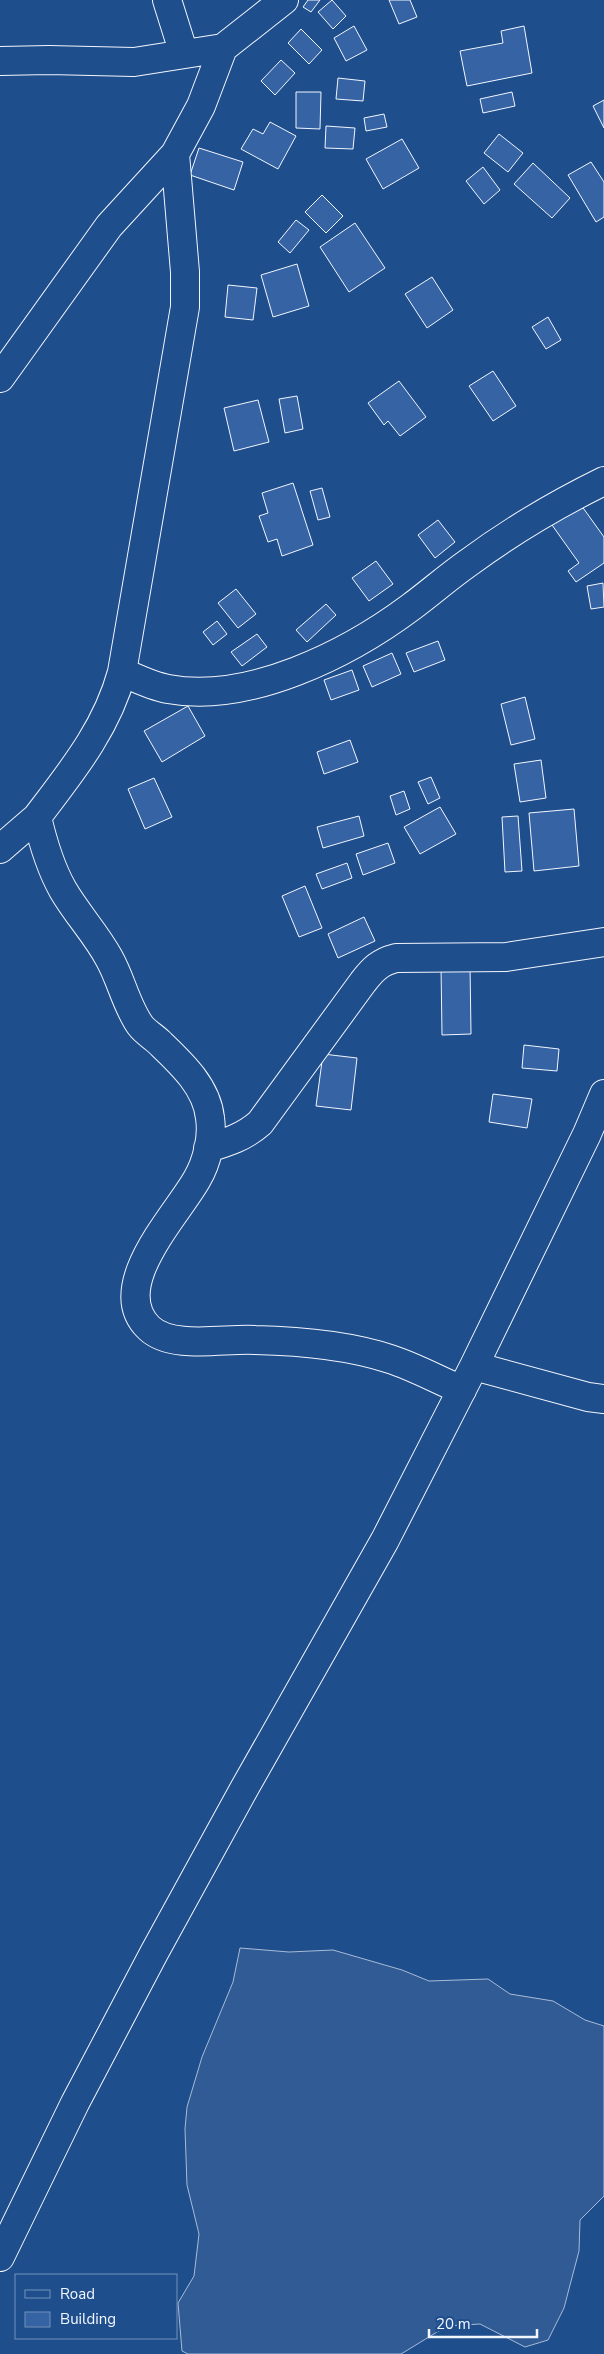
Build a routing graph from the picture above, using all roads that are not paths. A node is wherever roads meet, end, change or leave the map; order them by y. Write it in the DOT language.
graph roads {
  1 [pos="167,0"];
  2 [pos="284,0"];
  3 [pos="223,48"];
  4 [pos="184,54"];
  5 [pos="0,61"];
  6 [pos="175,154"];
  7 [pos="0,378"];
  8 [pos="604,481"];
  9 [pos="122,672"];
  10 [pos="37,817"];
  11 [pos="0,849"];
  12 [pos="604,942"];
  13 [pos="604,1094"];
  14 [pos="208,1148"];
  15 [pos="474,1366"];
  16 [pos="462,1390"];
  17 [pos="604,1399"];
  18 [pos="0,2256"];
  1 -- 4 [label="street"];
  2 -- 3 [label="street"];
  3 -- 4 [label="street"];
  3 -- 6 [label="street"];
  4 -- 5 [label="street"];
  6 -- 7 [label="street"];
  6 -- 9 [label="street"];
  8 -- 9 [label="street"];
  9 -- 10 [label="street"];
  10 -- 11 [label="street"];
  10 -- 14 [label="street"];
  12 -- 14 [label="street"];
  13 -- 15 [label="street"];
  14 -- 16 [label="street"];
  15 -- 16 [label="street"];
  15 -- 17 [label="street"];
  16 -- 18 [label="street"];
}
